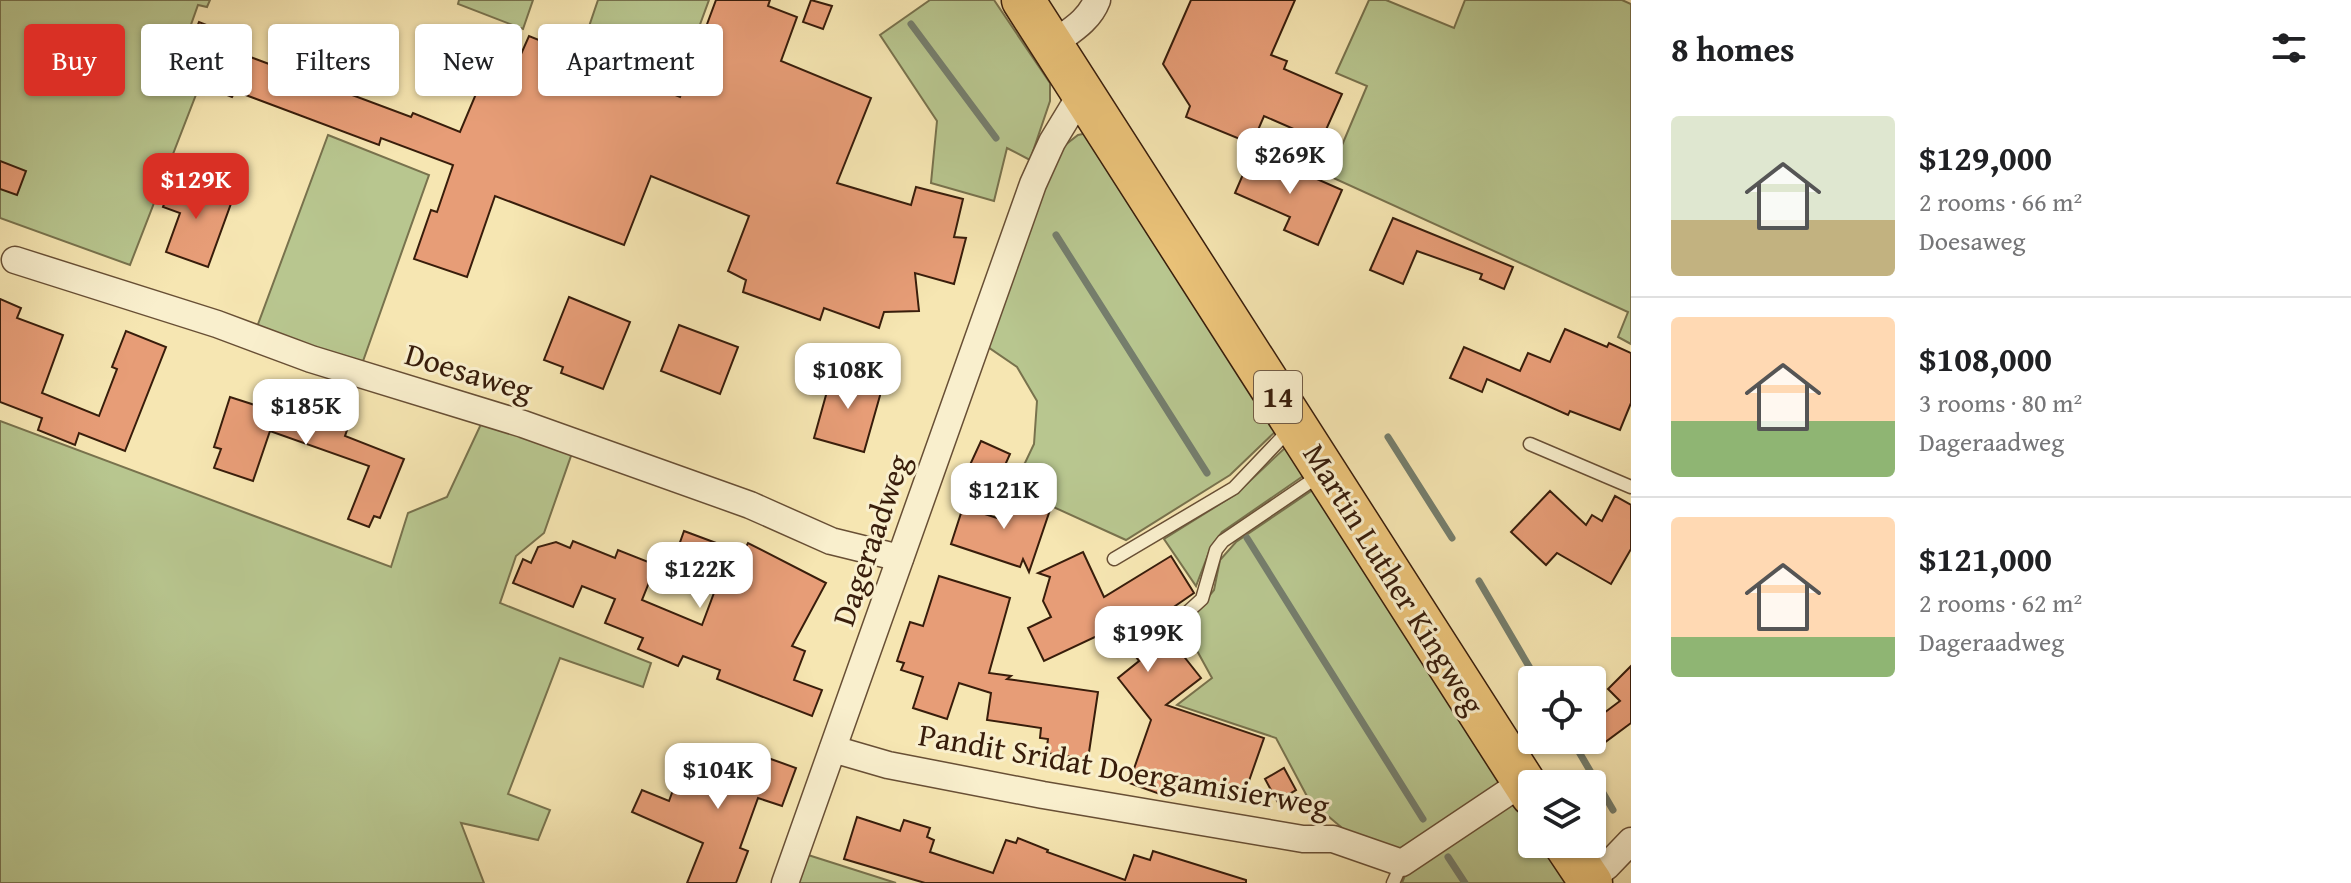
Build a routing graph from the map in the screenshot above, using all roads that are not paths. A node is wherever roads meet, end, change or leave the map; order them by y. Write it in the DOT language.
graph roads {
  1 [pos="1023,0"];
  2 [pos="1097,0"];
  3 [pos="1053,44"];
  4 [pos="1083,91"];
  5 [pos="15,260"];
  6 [pos="1295,424"];
  7 [pos="1530,444"];
  8 [pos="1326,471"];
  9 [pos="1631,487"];
  10 [pos="900,558"];
  11 [pos="1114,559"];
  12 [pos="1179,620"];
  13 [pos="833,749"];
  14 [pos="1518,772"];
  15 [pos="1518,794"];
  16 [pos="1631,841"];
  17 [pos="1574,858"];
  18 [pos="1397,873"];
  19 [pos="1590,882"];
  20 [pos="785,883"];
  1 -- 3 [label="main road, Martin Luther Kingweg / 14"];
  2 -- 3 [label="street"];
  3 -- 4 [label="main road, Martin Luther Kingweg / 14"];
  4 -- 6 [label="main road, Martin Luther Kingweg / 14"];
  4 -- 10 [label="street, Dageraadweg"];
  5 -- 10 [label="street, Doesaweg"];
  6 -- 8 [label="main road, Martin Luther Kingweg / 14"];
  6 -- 11 [label="lane"];
  7 -- 9 [label="lane"];
  8 -- 12 [label="lane"];
  8 -- 14 [label="main road, Martin Luther Kingweg / 14"];
  10 -- 13 [label="street, Dageraadweg"];
  13 -- 18 [label="street, Pandit Sridat Doergamisierweg"];
  13 -- 20 [label="street, Dageraadweg"];
  15 -- 18 [label="street"];
  16 -- 19 [label="street"];
  17 -- 19 [label="main road"];
}
